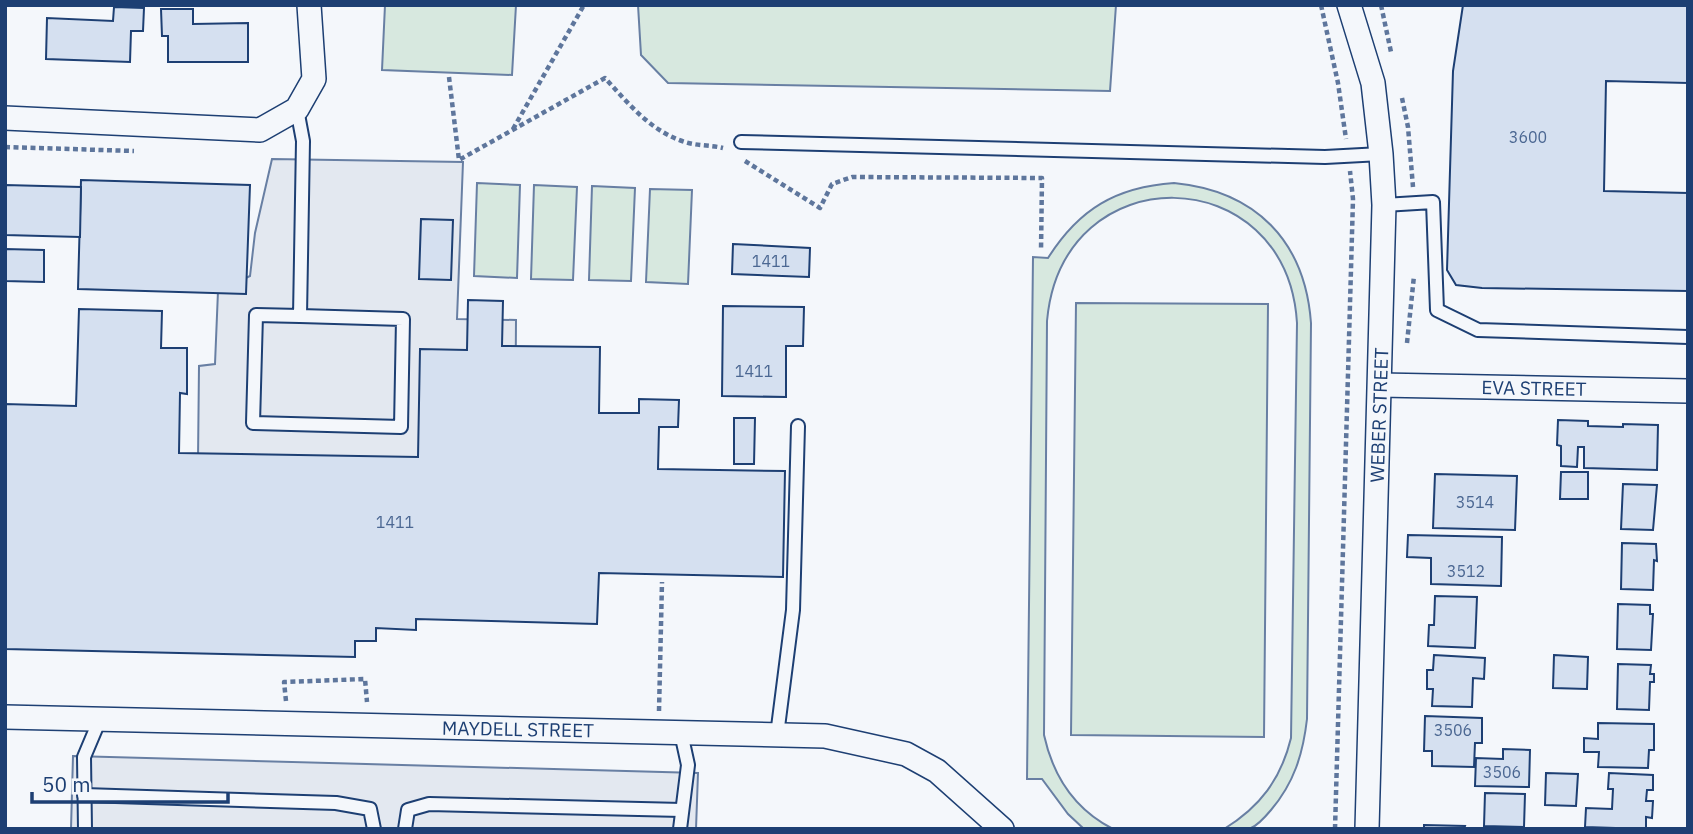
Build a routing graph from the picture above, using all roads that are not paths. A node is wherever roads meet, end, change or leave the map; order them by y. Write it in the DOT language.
graph roads {
  1 [pos="309,5"];
  2 [pos="1349,5"];
  3 [pos="297,109"];
  4 [pos="5,118"];
  5 [pos="741,142"];
  6 [pos="1381,154"];
  7 [pos="1384,205"];
  8 [pos="300,316"];
  9 [pos="1688,337"];
  10 [pos="1380,385"];
  11 [pos="1688,391"];
  12 [pos="798,426"];
  13 [pos="5,717"];
  14 [pos="100,719"];
  15 [pos="681,733"];
  16 [pos="777,735"];
  17 [pos="84,795"];
  18 [pos="682,810"];
  19 [pos="85,829"];
  20 [pos="374,829"];
  21 [pos="405,829"];
  22 [pos="680,829"];
  23 [pos="1002,829"];
  24 [pos="1367,829"];
  1 -- 3 [label="street"];
  2 -- 6 [label="street, WEBER STREET"];
  3 -- 4 [label="street"];
  3 -- 8 [label="lane"];
  5 -- 6 [label="lane"];
  6 -- 7 [label="street, WEBER STREET"];
  7 -- 9 [label="lane"];
  7 -- 10 [label="street, WEBER STREET"];
  8 -- 8 [label="lane"];
  10 -- 11 [label="street, EVA STREET"];
  10 -- 24 [label="street, WEBER STREET"];
  12 -- 16 [label="lane"];
  13 -- 14 [label="street, MAYDELL STREET"];
  14 -- 15 [label="street, MAYDELL STREET"];
  14 -- 17 [label="lane"];
  15 -- 16 [label="street, MAYDELL STREET"];
  15 -- 18 [label="lane"];
  16 -- 23 [label="street, MAYDELL STREET"];
  17 -- 19 [label="lane"];
  17 -- 20 [label="lane"];
  18 -- 21 [label="lane"];
  18 -- 22 [label="lane"];
}
